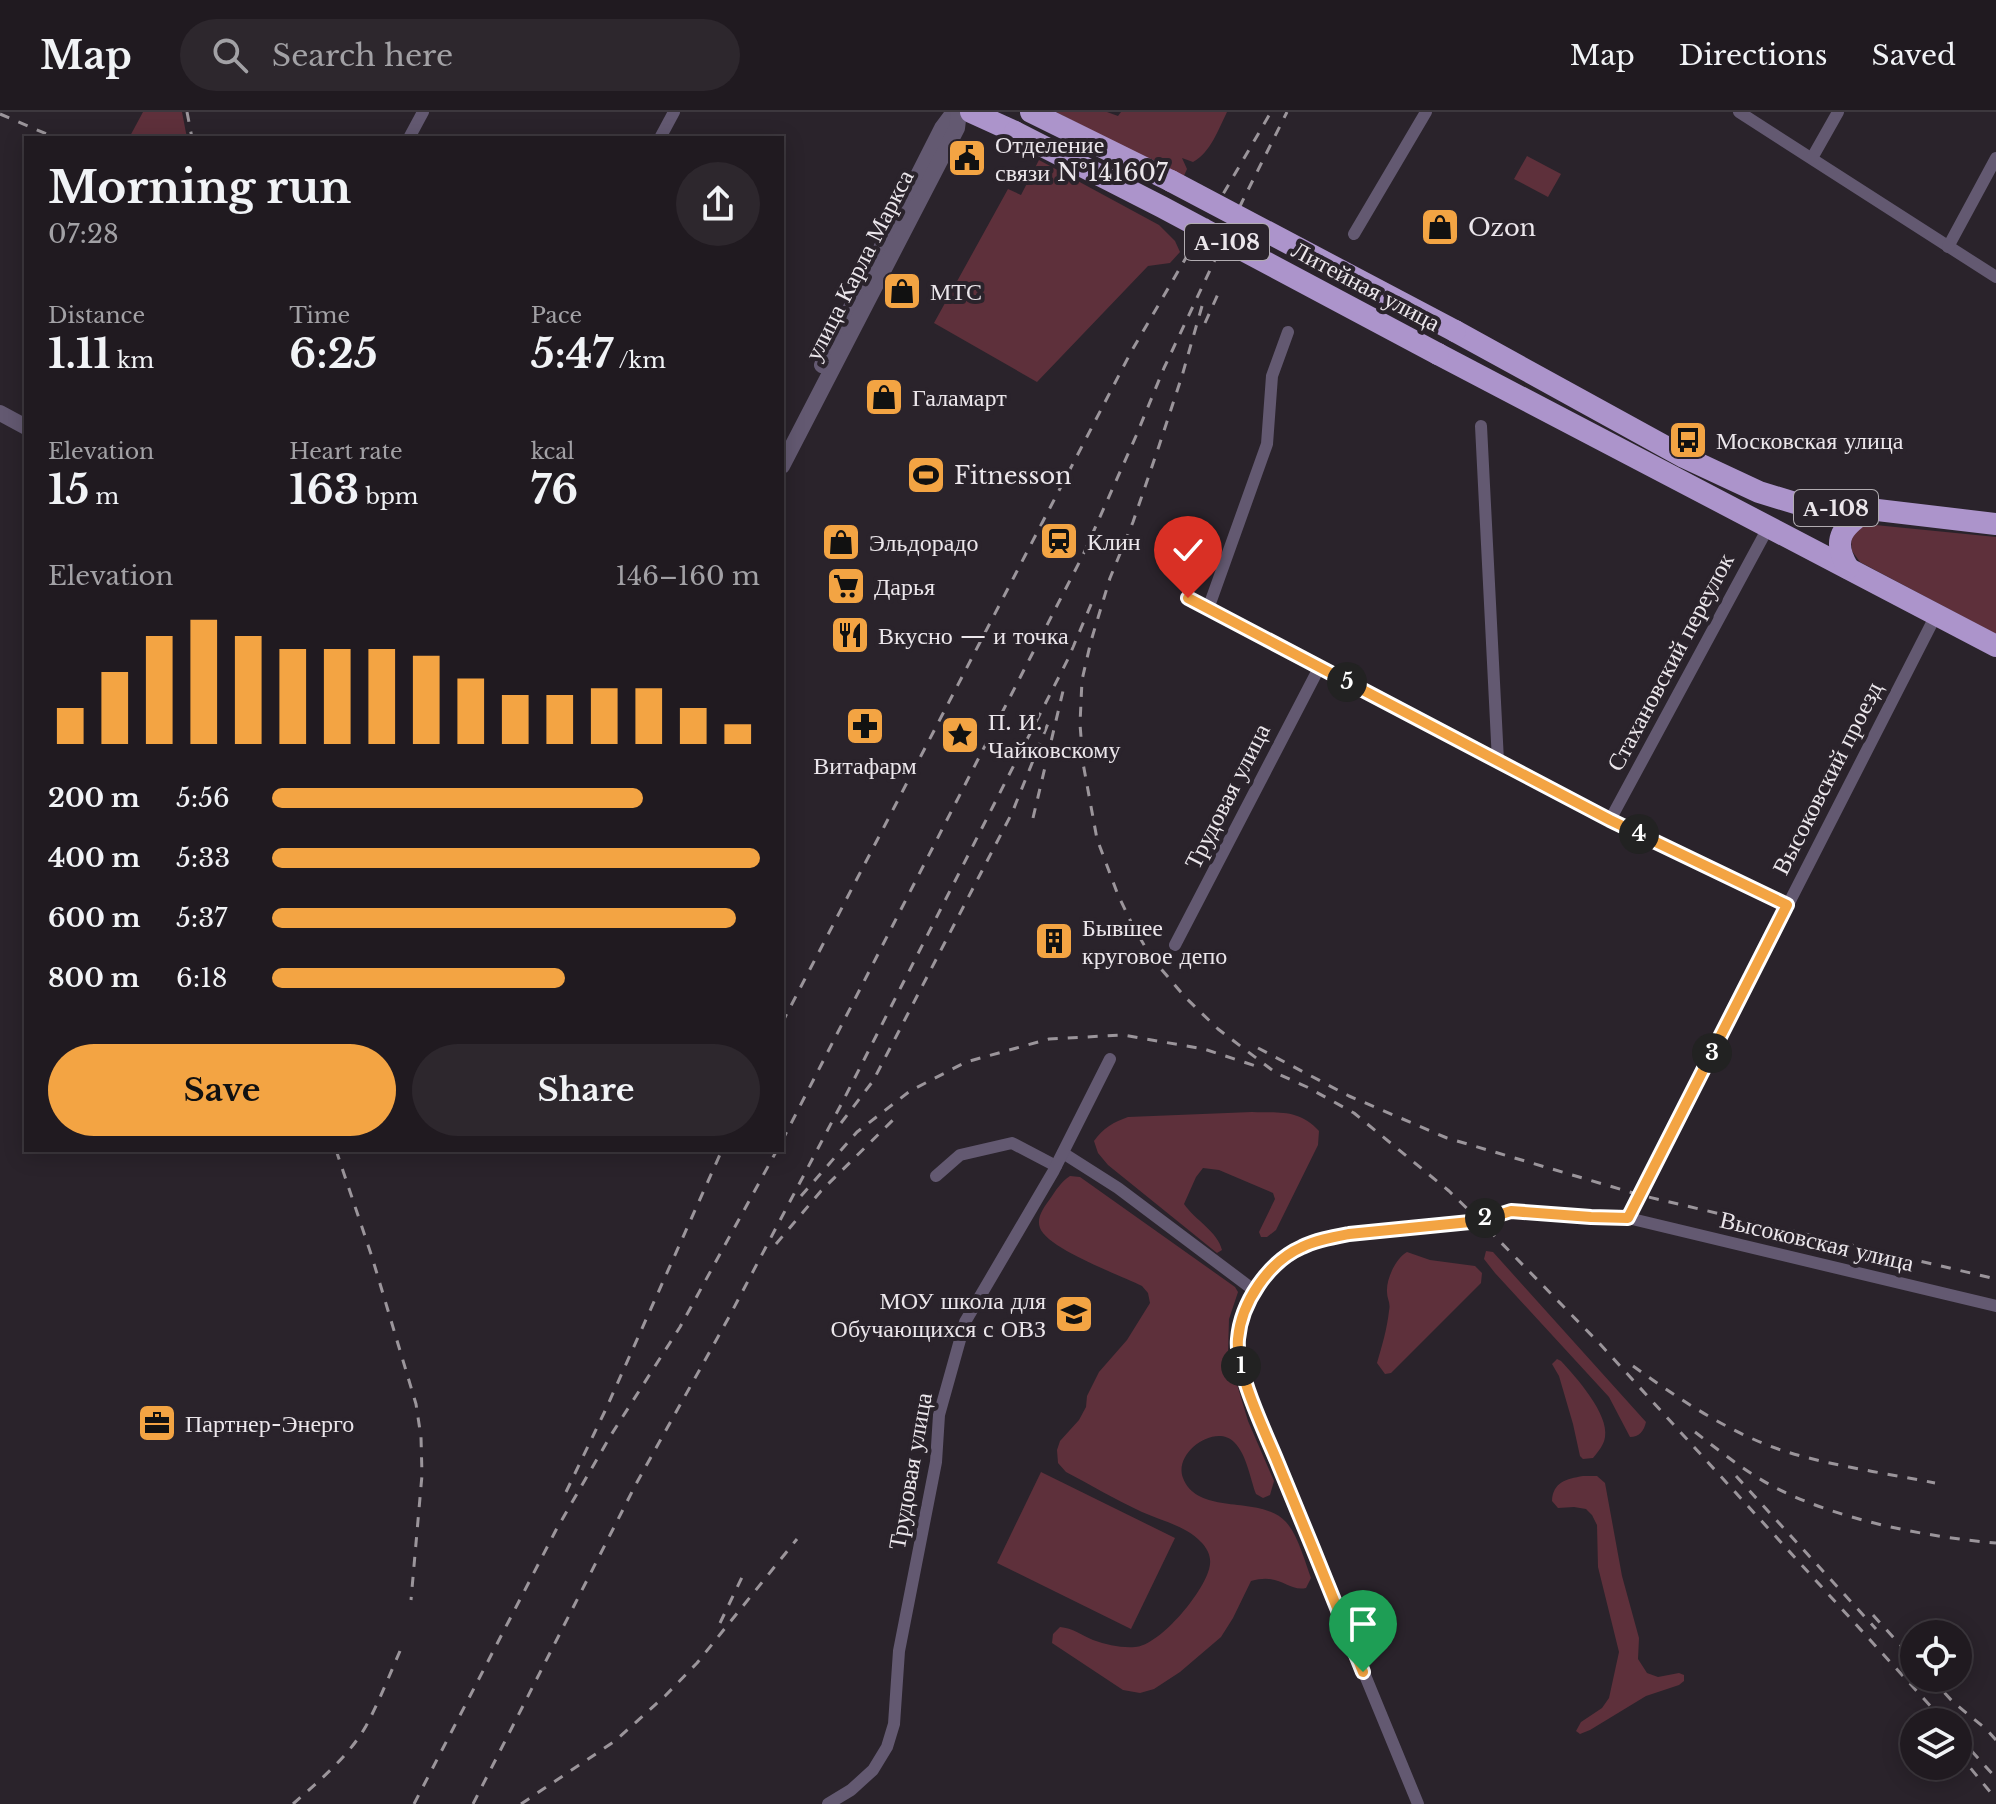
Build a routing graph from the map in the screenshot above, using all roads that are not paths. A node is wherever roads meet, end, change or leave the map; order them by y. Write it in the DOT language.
graph roads {
  1 [pos="423,112"];
  2 [pos="674,112"];
  3 [pos="1031,112"];
  4 [pos="1426,112"];
  5 [pos="1739,112"];
  6 [pos="1838,112"];
  7 [pos="966,117"];
  8 [pos="410,136"];
  9 [pos="661,136"];
  10 [pos="1812,158"];
  11 [pos="1996,158"];
  12 [pos="1354,234"];
  13 [pos="1948,247"];
  14 [pos="1996,277"];
  15 [pos="1288,332"];
  16 [pos="0,413"];
  17 [pos="24,426"];
  18 [pos="1481,426"];
  19 [pos="784,439"];
  20 [pos="784,462"];
  21 [pos="1869,509"];
  22 [pos="1996,524"];
  23 [pos="1769,526"];
  24 [pos="1848,568"];
  25 [pos="1188,598"];
  26 [pos="1208,609"];
  27 [pos="1936,615"];
  28 [pos="1996,646"];
  29 [pos="1319,668"];
  30 [pos="1498,761"];
  31 [pos="1610,820"];
  32 [pos="1787,905"];
  33 [pos="1175,945"];
  34 [pos="1110,1059"];
  35 [pos="1063,1153"];
  36 [pos="1056,1166"];
  37 [pos="936,1176"];
  38 [pos="1628,1218"];
  39 [pos="1255,1291"];
  40 [pos="1996,1306"];
  41 [pos="828,1804"];
  42 [pos="1418,1804"];
  1 -- 8 [label="street"];
  2 -- 9 [label="street"];
  3 -- 21 [label="highway, Литейная улица / А-108, bridge"];
  4 -- 12 [label="street"];
  5 -- 10 [label="street"];
  6 -- 10 [label="street"];
  7 -- 19 [label="street, улица Карла Маркса"];
  7 -- 20 [label="street, улица Карла Маркса"];
  7 -- 23 [label="highway, Литейная улица / А-108, bridge"];
  10 -- 13 [label="street"];
  11 -- 13 [label="street"];
  13 -- 14 [label="street"];
  15 -- 26 [label="street"];
  16 -- 17 [label="street"];
  18 -- 30 [label="street"];
  21 -- 22 [label="highway, А-108"];
  21 -- 24 [label="highway"];
  23 -- 24 [label="highway, А-108"];
  23 -- 31 [label="street, Стахановский переулок"];
  24 -- 27 [label="highway, А-108"];
  25 -- 26 [label="street"];
  26 -- 29 [label="street"];
  27 -- 28 [label="highway, А-108"];
  27 -- 32 [label="street, Высоковский проезд"];
  29 -- 30 [label="street"];
  29 -- 33 [label="street, Трудовая улица"];
  30 -- 31 [label="street"];
  31 -- 32 [label="street"];
  32 -- 38 [label="street, Высоковский проезд"];
  34 -- 35 [label="street, Трудовая улица"];
  35 -- 36 [label="street, Трудовая улица"];
  35 -- 39 [label="street"];
  36 -- 37 [label="street"];
  36 -- 41 [label="street, Трудовая улица"];
  38 -- 39 [label="street, Высоковская улица"];
  38 -- 40 [label="street, Высоковская улица"];
  39 -- 42 [label="street, Высоковская улица"];
}
